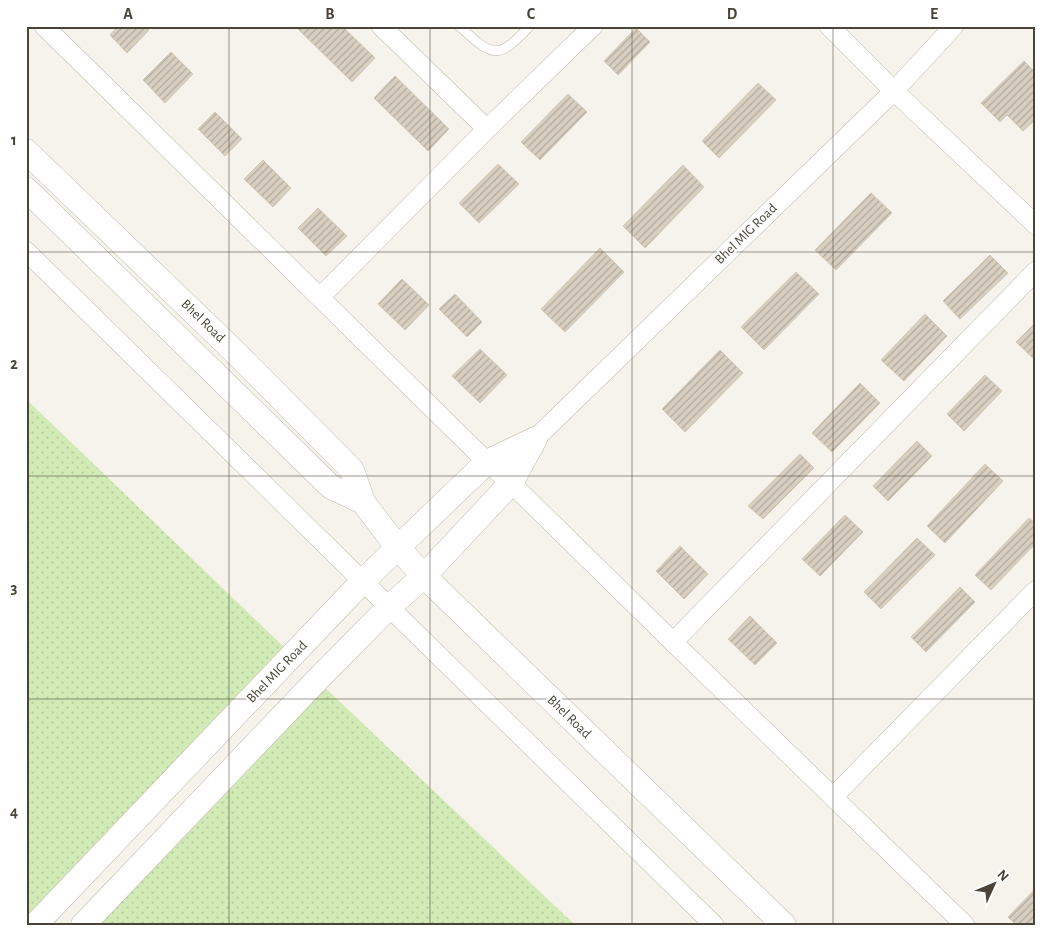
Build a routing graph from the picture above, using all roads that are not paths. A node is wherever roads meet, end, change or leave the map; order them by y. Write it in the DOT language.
graph roads {
  1 [pos="44,26"];
  2 [pos="381,26"];
  3 [pos="459,26"];
  4 [pos="530,26"];
  5 [pos="594,26"];
  6 [pos="829,26"];
  7 [pos="954,26"];
  8 [pos="894,91"];
  9 [pos="487,129"];
  10 [pos="26,151"];
  11 [pos="26,189"];
  12 [pos="1036,225"];
  13 [pos="26,251"];
  14 [pos="1036,271"];
  15 [pos="320,297"];
  16 [pos="535,438"];
  17 [pos="487,462"];
  18 [pos="512,483"];
  19 [pos="363,502"];
  20 [pos="398,548"];
  21 [pos="424,576"];
  22 [pos="363,581"];
  23 [pos="1036,590"];
  24 [pos="389,608"];
  25 [pos="673,642"];
  26 [pos="834,797"];
  27 [pos="35,925"];
  28 [pos="83,925"];
  29 [pos="714,925"];
  30 [pos="784,925"];
  31 [pos="965,925"];
  1 -- 15 [label="street"];
  2 -- 9 [label="street"];
  3 -- 4 [label="lane"];
  5 -- 9 [label="street"];
  6 -- 8 [label="street"];
  7 -- 8 [label="street, Bhel MIG Road"];
  8 -- 12 [label="street"];
  8 -- 16 [label="street, Bhel MIG Road"];
  9 -- 15 [label="street"];
  10 -- 19 [label="street, Bhel Road"];
  11 -- 19 [label="street, Bhel Road"];
  13 -- 22 [label="street"];
  14 -- 25 [label="street"];
  15 -- 17 [label="street"];
  16 -- 17 [label="street, Bhel MIG Road"];
  16 -- 18 [label="street, Bhel MIG Road"];
  17 -- 18 [label="street"];
  17 -- 20 [label="street, Bhel MIG Road"];
  18 -- 21 [label="street, Bhel MIG Road"];
  18 -- 25 [label="street"];
  19 -- 20 [label="street, Bhel Road"];
  20 -- 21 [label="street, Bhel Road"];
  20 -- 22 [label="street, Bhel MIG Road"];
  21 -- 24 [label="street, Bhel MIG Road"];
  21 -- 30 [label="street, Bhel Road"];
  22 -- 24 [label="street"];
  22 -- 27 [label="street, Bhel MIG Road"];
  23 -- 26 [label="street"];
  24 -- 28 [label="street, Bhel MIG Road"];
  24 -- 29 [label="street"];
  25 -- 26 [label="street"];
  26 -- 31 [label="street"];
}
